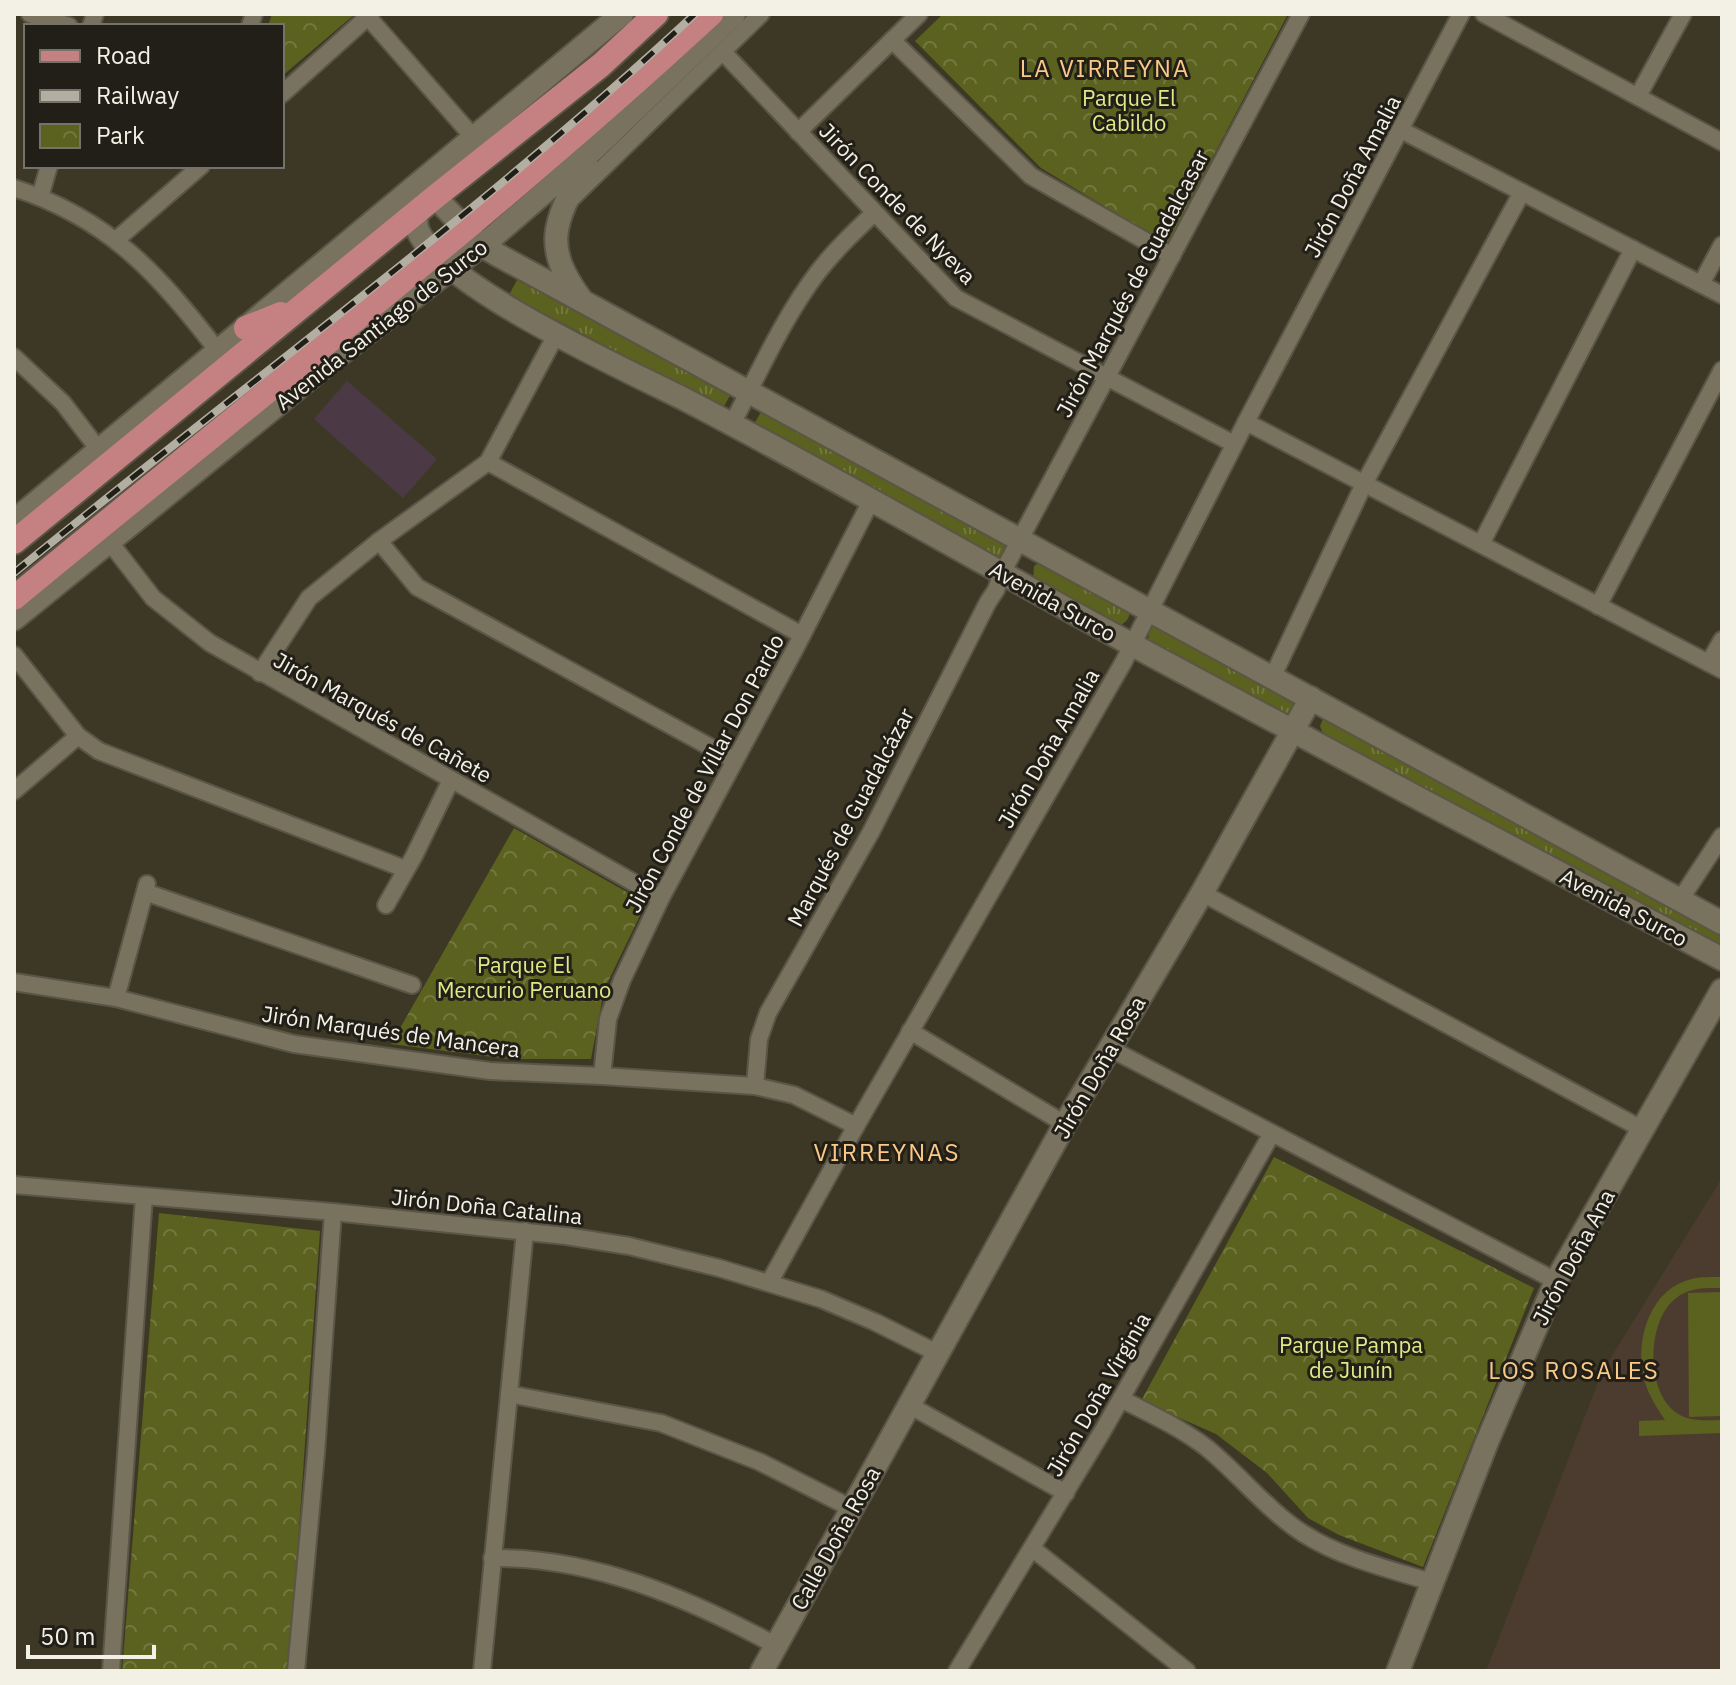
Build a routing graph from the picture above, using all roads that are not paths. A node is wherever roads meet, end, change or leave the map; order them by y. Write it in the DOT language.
graph roads {
  1 [pos="30,14"];
  2 [pos="622,14"];
  3 [pos="633,14"];
  4 [pos="656,14"];
  5 [pos="711,14"];
  6 [pos="734,14"];
  7 [pos="761,14"];
  8 [pos="919,14"];
  9 [pos="1301,14"];
  10 [pos="1461,14"];
  11 [pos="1484,14"];
  12 [pos="1683,14"];
  13 [pos="369,16"];
  14 [pos="62,24"];
  15 [pos="892,40"];
  16 [pos="723,52"];
  17 [pos="601,65"];
  18 [pos="284,92"];
  19 [pos="1638,96"];
  20 [pos="1401,130"];
  21 [pos="798,132"];
  22 [pos="474,138"];
  23 [pos="1722,142"];
  24 [pos="593,150"];
  25 [pos="48,168"];
  26 [pos="199,168"];
  27 [pos="14,188"];
  28 [pos="1522,192"];
  29 [pos="40,197"];
  30 [pos="426,204"];
  31 [pos="564,205"];
  32 [pos="874,213"];
  33 [pos="464,228"];
  34 [pos="116,240"];
  35 [pos="481,245"];
  36 [pos="1722,245"];
  37 [pos="1633,249"];
  38 [pos="1172,256"];
  39 [pos="442,261"];
  40 [pos="1701,284"];
  41 [pos="1722,295"];
  42 [pos="584,303"];
  43 [pos="302,305"];
  44 [pos="246,328"];
  45 [pos="557,333"];
  46 [pos="218,351"];
  47 [pos="14,357"];
  48 [pos="1722,370"];
  49 [pos="1107,376"];
  50 [pos="749,391"];
  51 [pos="1246,422"];
  52 [pos="732,424"];
  53 [pos="1234,444"];
  54 [pos="105,456"];
  55 [pos="489,462"];
  56 [pos="1364,484"];
  57 [pos="138,495"];
  58 [pos="871,501"];
  59 [pos="14,521"];
  60 [pos="1021,538"];
  61 [pos="109,541"];
  62 [pos="379,541"];
  63 [pos="14,542"];
  64 [pos="1481,544"];
  65 [pos="1002,573"];
  66 [pos="14,598"];
  67 [pos="1598,606"];
  68 [pos="1149,611"];
  69 [pos="14,619"];
  70 [pos="802,635"];
  71 [pos="1722,640"];
  72 [pos="1132,644"];
  73 [pos="14,655"];
  74 [pos="1716,667"];
  75 [pos="260,673"];
  76 [pos="1272,678"];
  77 [pos="1311,698"];
  78 [pos="1293,731"];
  79 [pos="78,736"];
  80 [pos="734,760"];
  81 [pos="451,780"];
  82 [pos="14,791"];
  83 [pos="1722,836"];
  84 [pos="405,869"];
  85 [pos="1202,893"];
  86 [pos="661,898"];
  87 [pos="1680,900"];
  88 [pos="386,905"];
  89 [pos="1722,923"];
  90 [pos="1722,959"];
  91 [pos="14,982"];
  92 [pos="412,985"];
  93 [pos="1722,990"];
  94 [pos="116,998"];
  95 [pos="910,1031"];
  96 [pos="1109,1048"];
  97 [pos="602,1076"];
  98 [pos="755,1086"];
  99 [pos="1065,1124"];
  100 [pos="856,1126"];
  101 [pos="1642,1129"];
  102 [pos="1271,1135"];
  103 [pos="14,1185"];
  104 [pos="144,1196"];
  105 [pos="333,1212"];
  106 [pos="525,1231"];
  107 [pos="1556,1281"];
  108 [pos="769,1283"];
  109 [pos="937,1353"];
  110 [pos="509,1394"];
  111 [pos="1121,1399"];
  112 [pos="909,1405"];
  113 [pos="1066,1493"];
  114 [pos="851,1508"];
  115 [pos="1033,1549"];
  116 [pos="492,1558"];
  117 [pos="1431,1582"];
  118 [pos="775,1645"];
  119 [pos="111,1671"];
  120 [pos="296,1671"];
  121 [pos="482,1671"];
  122 [pos="762,1671"];
  123 [pos="957,1671"];
  124 [pos="1187,1671"];
  125 [pos="1398,1671"];
  1 -- 14 [label="street"];
  2 -- 22 [label="main road"];
  3 -- 17 [label="main road"];
  4 -- 17 [label="main road"];
  5 -- 33 [label="main road, Avenida Santiago de Surco"];
  6 -- 24 [label="main road, Avenida Santiago de Surco"];
  7 -- 16 [label="street"];
  8 -- 15 [label="street"];
  9 -- 38 [label="street, Jirón Marqués de Guadalcasar"];
  10 -- 20 [label="street, Jirón Doña Amalia"];
  11 -- 19 [label="street"];
  12 -- 19 [label="street"];
  13 -- 18 [label="street"];
  13 -- 22 [label="street"];
  15 -- 21 [label="street"];
  15 -- 38 [label="street"];
  16 -- 21 [label="street, Jirón Conde de Nyeva"];
  16 -- 31 [label="street"];
  17 -- 30 [label="main road"];
  19 -- 23 [label="street"];
  20 -- 28 [label="street"];
  20 -- 51 [label="street, Jirón Doña Amalia"];
  21 -- 32 [label="street, Jirón Conde de Nyeva"];
  22 -- 44 [label="main road"];
  24 -- 31 [label="main road"];
  24 -- 35 [label="main road, Avenida Santiago de Surco"];
  25 -- 29 [label="street"];
  26 -- 34 [label="street"];
  27 -- 29 [label="street"];
  28 -- 37 [label="street"];
  28 -- 56 [label="street"];
  29 -- 34 [label="street"];
  30 -- 33 [label="main road, Avenida Surco"];
  30 -- 39 [label="main road, Avenida Surco"];
  30 -- 43 [label="main road"];
  31 -- 42 [label="main road"];
  32 -- 49 [label="street, Jirón Conde de Nyeva"];
  32 -- 50 [label="street"];
  33 -- 35 [label="main road, Avenida Surco"];
  33 -- 39 [label="main road, Avenida Santiago de Surco"];
  34 -- 46 [label="street"];
  35 -- 39 [label="main road, Avenida Santiago de Surco"];
  35 -- 42 [label="main road, Avenida Surco"];
  36 -- 40 [label="street"];
  37 -- 40 [label="street"];
  37 -- 64 [label="street"];
  38 -- 49 [label="street, Jirón Marqués de Guadalcasar"];
  39 -- 45 [label="main road, Avenida Surco"];
  39 -- 57 [label="main road, Avenida Santiago de Surco"];
  39 -- 61 [label="main road, Avenida Santiago de Surco"];
  40 -- 41 [label="street"];
  42 -- 50 [label="main road, Avenida Surco"];
  43 -- 44 [label="main road"];
  43 -- 54 [label="main road"];
  44 -- 46 [label="main road"];
  45 -- 52 [label="main road, Avenida Surco"];
  45 -- 55 [label="street"];
  46 -- 54 [label="main road"];
  47 -- 54 [label="street"];
  48 -- 67 [label="street"];
  49 -- 53 [label="street, Jirón Conde de Nyeva"];
  49 -- 60 [label="street, Jirón Marqués de Guadalcasar"];
  50 -- 52 [label="street"];
  50 -- 60 [label="main road, Avenida Surco"];
  51 -- 53 [label="street, Jirón Doña Amalia"];
  51 -- 56 [label="street"];
  52 -- 58 [label="main road, Avenida Surco"];
  53 -- 68 [label="street, Jirón Doña Amalia"];
  54 -- 57 [label="main road"];
  54 -- 59 [label="main road"];
  54 -- 63 [label="main road"];
  55 -- 62 [label="street"];
  55 -- 70 [label="street"];
  56 -- 64 [label="street"];
  56 -- 76 [label="street"];
  57 -- 66 [label="main road, Avenida Santiago de Surco"];
  58 -- 65 [label="main road, Avenida Surco"];
  58 -- 70 [label="street, Jirón Conde de Villar Don Pardo"];
  60 -- 65 [label="street, Jirón Marqués de Guadalcasar"];
  60 -- 68 [label="main road, Avenida Surco"];
  61 -- 69 [label="main road, Avenida Santiago de Surco"];
  61 -- 75 [label="street, Jirón Marqués de Cañete"];
  62 -- 75 [label="street"];
  62 -- 80 [label="street"];
  64 -- 67 [label="street"];
  65 -- 72 [label="main road, Avenida Surco"];
  65 -- 98 [label="street, Marqués de Guadalcázar"];
  67 -- 74 [label="street"];
  68 -- 72 [label="street, Jirón Doña Amalia"];
  68 -- 76 [label="main road, Avenida Surco"];
  70 -- 80 [label="street, Jirón Conde de Villar Don Pardo"];
  71 -- 74 [label="street"];
  72 -- 78 [label="main road, Avenida Surco"];
  72 -- 95 [label="street, Jirón Doña Amalia"];
  73 -- 79 [label="street"];
  75 -- 81 [label="street, Jirón Marqués de Cañete"];
  76 -- 77 [label="main road, Avenida Surco"];
  77 -- 78 [label="main road"];
  77 -- 87 [label="main road, Avenida Surco"];
  78 -- 85 [label="main road, Jirón Doña Rosa"];
  78 -- 90 [label="main road, Avenida Surco"];
  79 -- 82 [label="street"];
  79 -- 84 [label="street"];
  80 -- 86 [label="street, Jirón Conde de Villar Don Pardo"];
  81 -- 84 [label="street"];
  81 -- 86 [label="street, Jirón Marqués de Cañete"];
  83 -- 87 [label="street"];
  84 -- 88 [label="street"];
  85 -- 96 [label="main road, Jirón Doña Rosa"];
  85 -- 101 [label="street"];
  86 -- 97 [label="street, Jirón Conde de Villar Don Pardo"];
  87 -- 89 [label="main road, Avenida Surco"];
  91 -- 94 [label="street, Jirón Marqués de Mancera"];
  92 -- 94 [label="street"];
  93 -- 101 [label="main road, Jirón Doña Ana"];
  94 -- 97 [label="street, Jirón Marqués de Mancera"];
  95 -- 99 [label="street"];
  95 -- 100 [label="street, Jirón Doña Amalia"];
  96 -- 99 [label="main road, Jirón Doña Rosa"];
  96 -- 102 [label="street"];
  97 -- 98 [label="street, Jirón Marqués de Mancera"];
  98 -- 100 [label="street, Jirón Marqués de Mancera"];
  99 -- 109 [label="main road, Jirón Doña Rosa"];
  100 -- 108 [label="street, Jirón Doña Amalia"];
  101 -- 107 [label="main road, Jirón Doña Ana"];
  102 -- 107 [label="street"];
  102 -- 111 [label="street, Jirón Doña Virginia"];
  103 -- 104 [label="street, Jirón Doña Catalina"];
  104 -- 105 [label="street, Jirón Doña Catalina"];
  104 -- 119 [label="street"];
  105 -- 106 [label="street, Jirón Doña Catalina"];
  105 -- 120 [label="street"];
  106 -- 108 [label="street, Jirón Doña Catalina"];
  106 -- 110 [label="street"];
  107 -- 117 [label="main road, Jirón Doña Ana"];
  108 -- 109 [label="street, Jirón Doña Catalina"];
  109 -- 112 [label="main road, Jirón Doña Rosa"];
  110 -- 114 [label="street"];
  110 -- 116 [label="street"];
  111 -- 113 [label="street, Jirón Doña Virginia"];
  111 -- 117 [label="street"];
  112 -- 113 [label="street"];
  112 -- 114 [label="main road, Calle Doña Rosa"];
  113 -- 115 [label="street, Jirón Doña Virginia"];
  114 -- 118 [label="main road, Calle Doña Rosa"];
  115 -- 123 [label="street, Jirón Doña Virginia"];
  115 -- 124 [label="street"];
  116 -- 118 [label="street"];
  116 -- 121 [label="street"];
  117 -- 125 [label="main road, Jirón Doña Ana"];
  118 -- 122 [label="main road, Calle Doña Rosa"];
}
